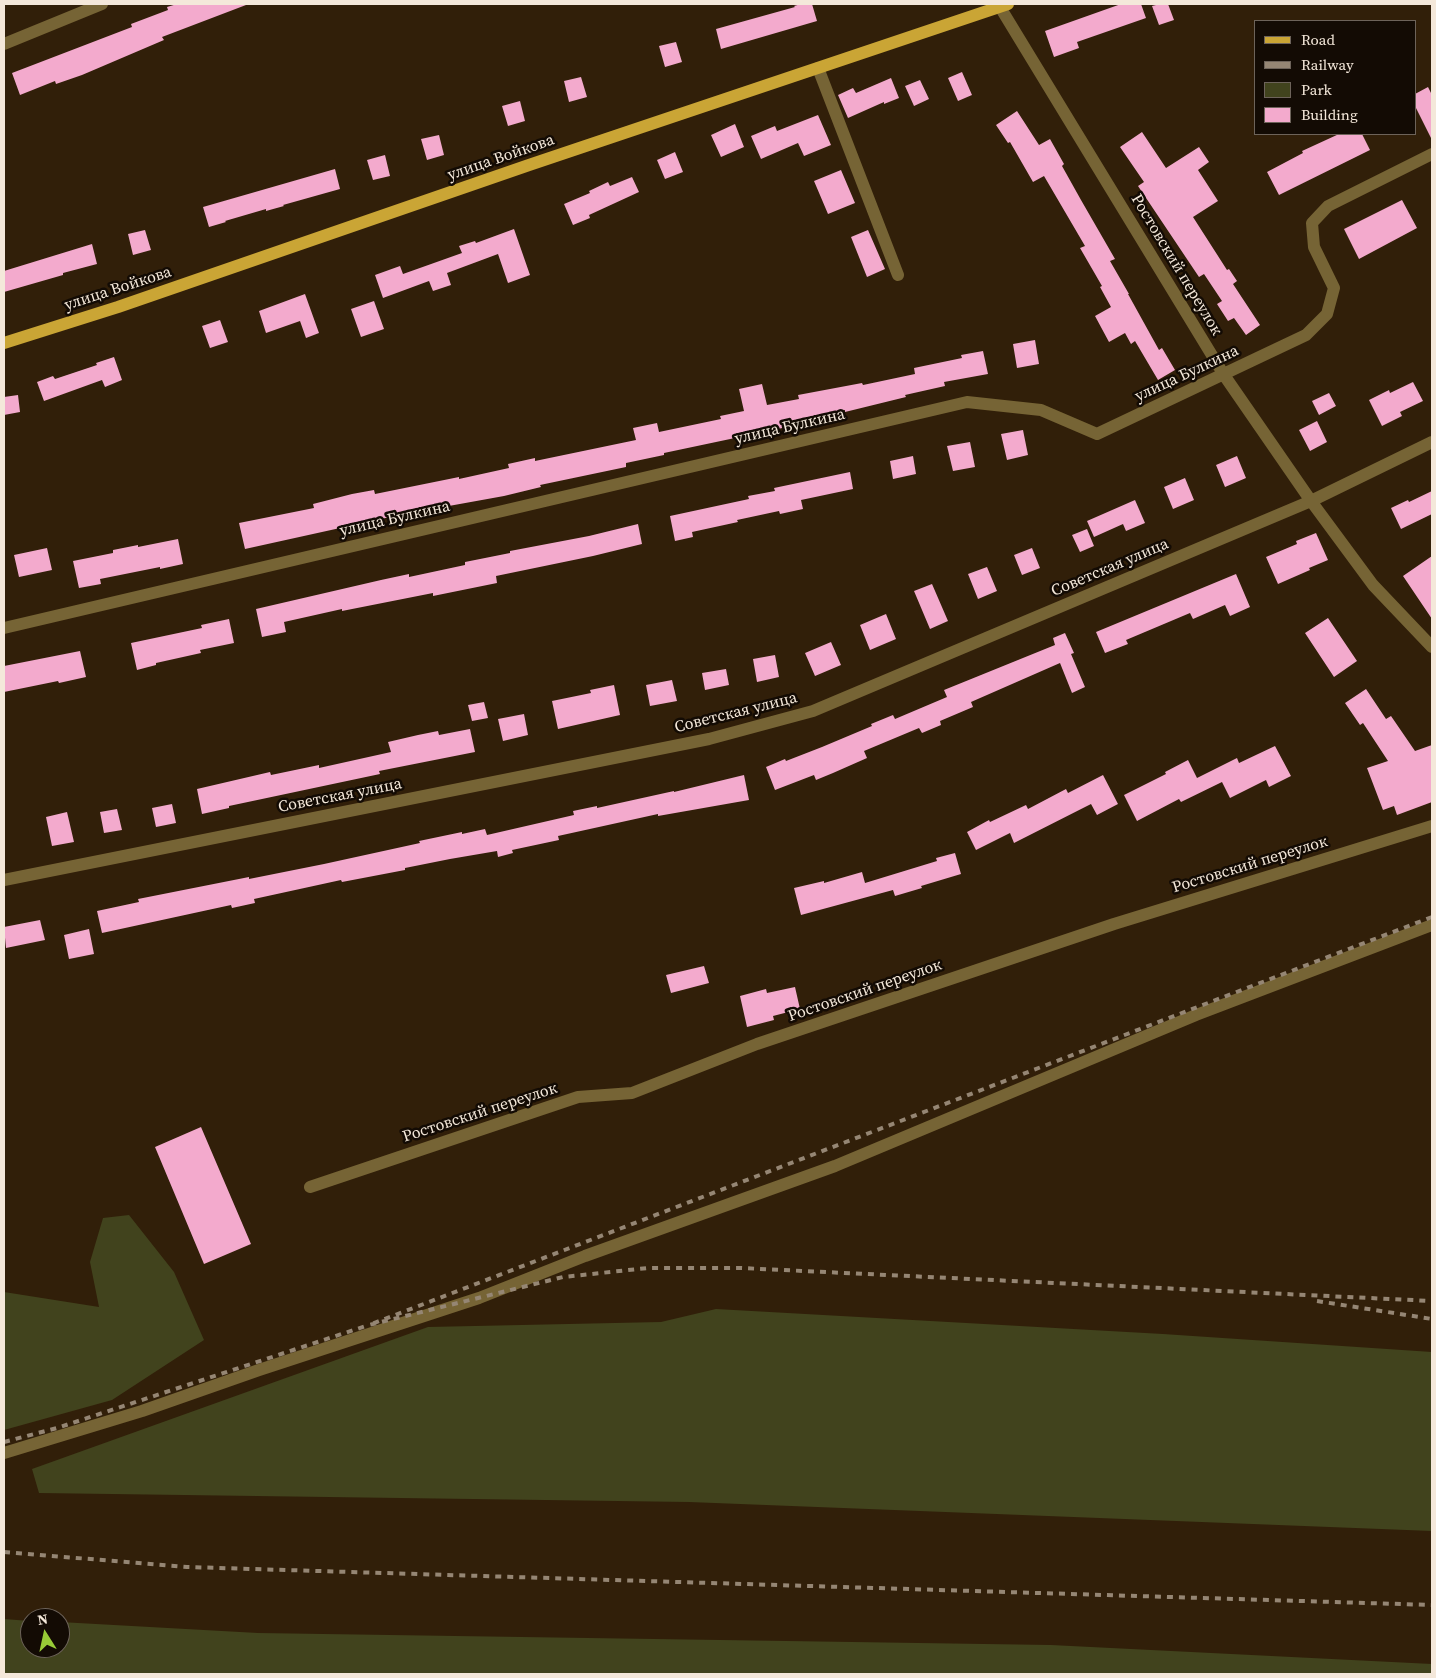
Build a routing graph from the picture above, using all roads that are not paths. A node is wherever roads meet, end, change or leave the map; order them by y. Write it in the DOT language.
graph roads {
  1 [pos="102,4"];
  2 [pos="1004,5"];
  3 [pos="4,44"];
  4 [pos="818,68"];
  5 [pos="1432,154"];
  6 [pos="898,275"];
  7 [pos="4,343"];
  8 [pos="1224,375"];
  9 [pos="1432,442"];
  10 [pos="1311,501"];
  11 [pos="4,628"];
  12 [pos="1432,647"];
  13 [pos="1432,826"];
  14 [pos="4,880"];
  15 [pos="1432,925"];
  16 [pos="310,1187"];
  17 [pos="4,1453"];
  1 -- 3 [label="street"];
  2 -- 4 [label="main road, улица Войкова"];
  2 -- 8 [label="street, Ростовский переулок"];
  4 -- 6 [label="street"];
  4 -- 7 [label="main road, улица Войкова"];
  5 -- 8 [label="street, улица Булкина"];
  8 -- 10 [label="street, Ростовский переулок"];
  8 -- 11 [label="street, улица Булкина"];
  9 -- 10 [label="street, Советская улица"];
  10 -- 12 [label="street, Ростовский переулок"];
  10 -- 14 [label="street, Советская улица"];
  13 -- 16 [label="street, Ростовский переулок"];
  15 -- 17 [label="street"];
}
